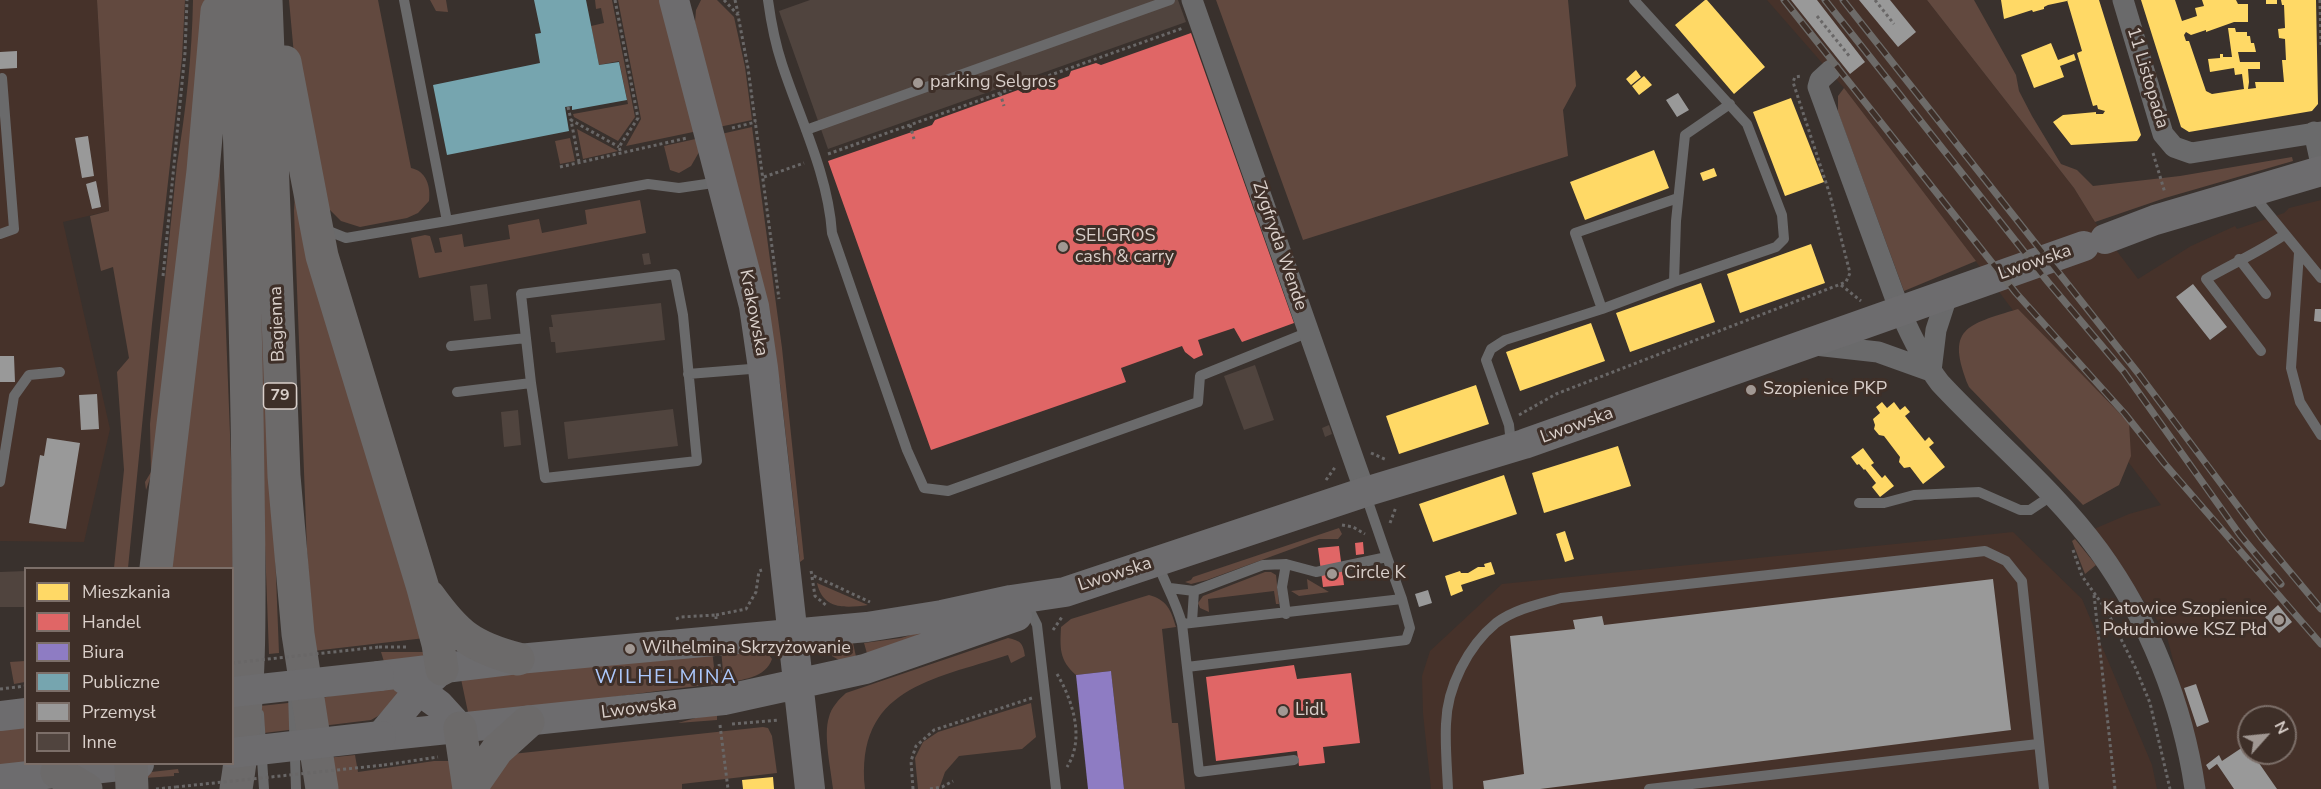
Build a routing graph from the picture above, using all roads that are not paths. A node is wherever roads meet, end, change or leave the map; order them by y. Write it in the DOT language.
graph roads {
  1 [pos="218,0"];
  2 [pos="234,0"];
  3 [pos="266,0"];
  4 [pos="274,0"];
  5 [pos="404,0"];
  6 [pos="674,0"];
  7 [pos="768,0"];
  8 [pos="1170,0"];
  9 [pos="1191,0"];
  10 [pos="1634,0"];
  11 [pos="2123,0"];
  12 [pos="1831,70"];
  13 [pos="2,78"];
  14 [pos="1730,104"];
  15 [pos="806,129"];
  16 [pos="2318,132"];
  17 [pos="2321,164"];
  18 [pos="2321,171"];
  19 [pos="723,182"];
  20 [pos="2250,192"];
  21 [pos="1678,198"];
  22 [pos="447,221"];
  23 [pos="315,225"];
  24 [pos="0,234"];
  25 [pos="2284,235"];
  26 [pos="2299,253"];
  27 [pos="2239,259"];
  28 [pos="2321,278"];
  29 [pos="1674,282"];
  30 [pos="1948,293"];
  31 [pos="2266,294"];
  32 [pos="1602,309"];
  33 [pos="1900,311"];
  34 [pos="1309,333"];
  35 [pos="526,338"];
  36 [pos="1806,344"];
  37 [pos="451,346"];
  38 [pos="2260,351"];
  39 [pos="763,368"];
  40 [pos="1931,371"];
  41 [pos="60,372"];
  42 [pos="688,374"];
  43 [pos="531,383"];
  44 [pos="457,392"];
  45 [pos="4,418"];
  46 [pos="2321,435"];
  47 [pos="1510,437"];
  48 [pos="0,482"];
  49 [pos="1365,492"];
  50 [pos="2051,496"];
  51 [pos="1859,503"];
  52 [pos="1387,557"];
  53 [pos="1157,561"];
  54 [pos="1286,564"];
  55 [pos="156,567"];
  56 [pos="249,583"];
  57 [pos="293,585"];
  58 [pos="423,588"];
  59 [pos="1170,588"];
  60 [pos="1194,591"];
  61 [pos="1065,592"];
  62 [pos="1402,599"];
  63 [pos="1286,614"];
  64 [pos="1034,618"];
  65 [pos="1186,623"];
  66 [pos="794,634"];
  67 [pos="518,659"];
  68 [pos="1187,667"];
  69 [pos="409,677"];
  70 [pos="798,685"];
  71 [pos="234,692"];
  72 [pos="24,713"];
  73 [pos="0,716"];
  74 [pos="528,722"];
  75 [pos="460,728"];
  76 [pos="2038,744"];
  77 [pos="382,751"];
  78 [pos="234,753"];
  79 [pos="1294,760"];
  80 [pos="123,765"];
  81 [pos="132,765"];
  82 [pos="57,772"];
  83 [pos="0,779"];
  84 [pos="86,789"];
  85 [pos="132,789"];
  86 [pos="236,789"];
  87 [pos="264,789"];
  88 [pos="296,789"];
  89 [pos="322,789"];
  90 [pos="469,789"];
  91 [pos="810,789"];
  92 [pos="1056,789"];
  93 [pos="1448,789"];
  94 [pos="1649,789"];
  95 [pos="2044,789"];
  96 [pos="2195,789"];
  1 -- 55 [label="main road"];
  2 -- 56 [label="main road, Bagienna / 79"];
  3 -- 57 [label="main road, Bagienna / 79"];
  4 -- 23 [label="main road"];
  5 -- 22 [label="lane"];
  6 -- 19 [label="street, Krakowska"];
  7 -- 15 [label="lane"];
  8 -- 15 [label="lane"];
  9 -- 34 [label="street, Zygfryda Wende"];
  10 -- 14 [label="lane"];
  11 -- 16 [label="street, 11 Listopada"];
  12 -- 33 [label="street"];
  13 -- 24 [label="lane"];
  14 -- 21 [label="lane"];
  14 -- 29 [label="lane"];
  15 -- 34 [label="lane"];
  16 -- 17 [label="street"];
  18 -- 20 [label="street, Lwowska"];
  19 -- 22 [label="lane"];
  19 -- 39 [label="street, Krakowska"];
  20 -- 25 [label="lane"];
  20 -- 30 [label="street, Lwowska"];
  21 -- 29 [label="lane"];
  21 -- 32 [label="lane"];
  22 -- 23 [label="lane"];
  23 -- 58 [label="main road"];
  25 -- 26 [label="lane"];
  25 -- 27 [label="lane"];
  26 -- 28 [label="lane"];
  26 -- 46 [label="lane"];
  27 -- 31 [label="lane"];
  27 -- 38 [label="lane"];
  29 -- 32 [label="lane"];
  30 -- 33 [label="street, Lwowska"];
  30 -- 40 [label="street"];
  32 -- 47 [label="lane"];
  33 -- 36 [label="street, Lwowska"];
  33 -- 40 [label="street"];
  34 -- 49 [label="street, Zygfryda Wende"];
  35 -- 37 [label="lane"];
  35 -- 42 [label="lane"];
  35 -- 43 [label="lane"];
  36 -- 40 [label="street"];
  36 -- 47 [label="street, Lwowska"];
  39 -- 42 [label="lane"];
  39 -- 66 [label="street, Krakowska"];
  40 -- 50 [label="street"];
  41 -- 45 [label="lane"];
  42 -- 43 [label="lane"];
  43 -- 44 [label="lane"];
  45 -- 48 [label="lane"];
  47 -- 49 [label="street, Lwowska"];
  49 -- 52 [label="lane"];
  49 -- 53 [label="street, Lwowska"];
  50 -- 51 [label="lane"];
  50 -- 96 [label="street"];
  52 -- 54 [label="lane"];
  52 -- 62 [label="lane"];
  53 -- 59 [label="lane"];
  53 -- 61 [label="street, Lwowska"];
  54 -- 60 [label="lane"];
  54 -- 63 [label="lane"];
  56 -- 86 [label="main road, Bagienna / 79"];
  56 -- 87 [label="lane"];
  57 -- 88 [label="lane"];
  57 -- 89 [label="main road, Bagienna / 79"];
  58 -- 67 [label="main road"];
  58 -- 69 [label="main road"];
  59 -- 60 [label="lane"];
  59 -- 65 [label="lane"];
  60 -- 65 [label="lane"];
  61 -- 64 [label="street, Lwowska"];
  61 -- 66 [label="street, Lwowska"];
  62 -- 63 [label="lane"];
  62 -- 68 [label="lane"];
  63 -- 65 [label="lane"];
  64 -- 70 [label="street, Lwowska"];
  64 -- 92 [label="lane"];
  65 -- 68 [label="lane"];
  66 -- 67 [label="street, Lwowska"];
  66 -- 70 [label="street, Krakowska"];
  67 -- 69 [label="street, Lwowska"];
  68 -- 79 [label="lane"];
  69 -- 71 [label="street, Lwowska, bridge"];
  69 -- 75 [label="street"];
  69 -- 77 [label="street"];
  70 -- 74 [label="street, Lwowska"];
  70 -- 91 [label="street"];
  72 -- 73 [label="street"];
  74 -- 75 [label="street, Lwowska"];
  74 -- 90 [label="main road"];
  75 -- 77 [label="street, Lwowska"];
  75 -- 90 [label="main road"];
  76 -- 93 [label="lane"];
  76 -- 94 [label="lane"];
  76 -- 95 [label="lane"];
  77 -- 78 [label="street, Lwowska, bridge"];
  80 -- 82 [label="street"];
  81 -- 85 [label="main road"];
  82 -- 83 [label="street"];
  82 -- 84 [label="main road"];
}
